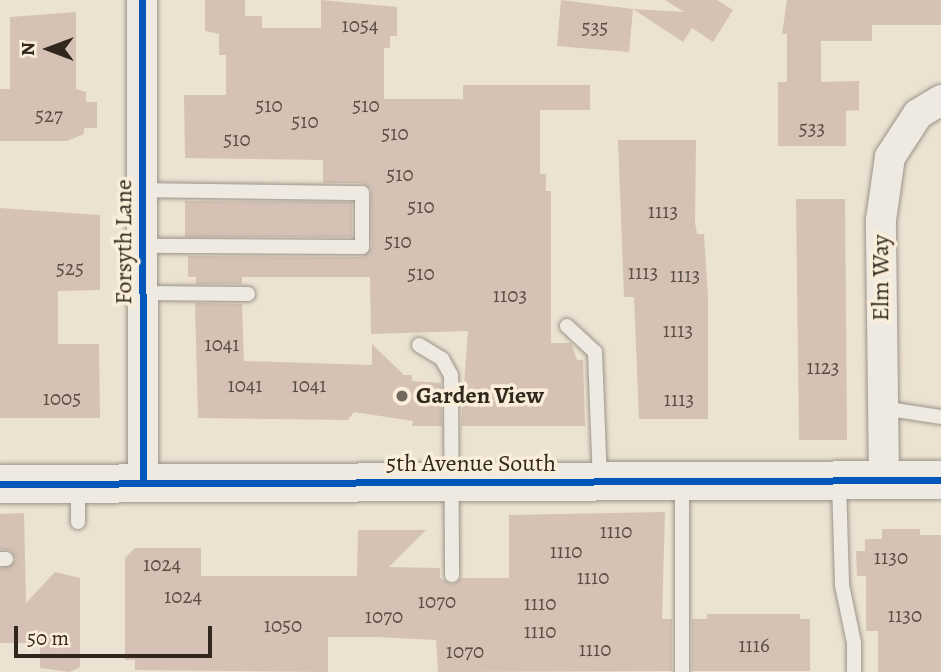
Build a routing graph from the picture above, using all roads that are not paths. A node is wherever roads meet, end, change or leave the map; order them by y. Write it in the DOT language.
graph roads {
  1 [pos="142,0"];
  2 [pos="941,100"];
  3 [pos="144,190"];
  4 [pos="144,246"];
  5 [pos="143,293"];
  6 [pos="248,294"];
  7 [pos="567,326"];
  8 [pos="419,345"];
  9 [pos="882,408"];
  10 [pos="941,417"];
  11 [pos="884,479"];
  12 [pos="839,480"];
  13 [pos="941,480"];
  14 [pos="143,483"];
  15 [pos="449,483"];
  16 [pos="600,483"];
  17 [pos="681,483"];
  18 [pos="0,484"];
  19 [pos="78,484"];
  20 [pos="78,522"];
  21 [pos="452,575"];
  22 [pos="682,672"];
  23 [pos="854,672"];
  1 -- 3 [label="street, Forsyth Lane"];
  2 -- 9 [label="street, Elm Way"];
  3 -- 4 [label="street, Forsyth Lane"];
  3 -- 4 [label="lane"];
  4 -- 5 [label="street, Forsyth Lane"];
  5 -- 6 [label="lane"];
  5 -- 14 [label="street, Forsyth Lane"];
  7 -- 16 [label="lane"];
  8 -- 15 [label="lane"];
  9 -- 10 [label="lane"];
  9 -- 11 [label="street, Elm Way"];
  11 -- 12 [label="main road, 5th Avenue South"];
  11 -- 13 [label="main road, 5th Avenue South"];
  12 -- 17 [label="main road, 5th Avenue South"];
  12 -- 23 [label="lane"];
  14 -- 15 [label="main road, 5th Avenue South"];
  14 -- 19 [label="main road, 5th Avenue South"];
  15 -- 16 [label="main road, 5th Avenue South"];
  15 -- 21 [label="lane"];
  16 -- 17 [label="main road, 5th Avenue South"];
  17 -- 22 [label="lane"];
  18 -- 19 [label="main road, 5th Avenue South"];
  19 -- 20 [label="lane"];
}
